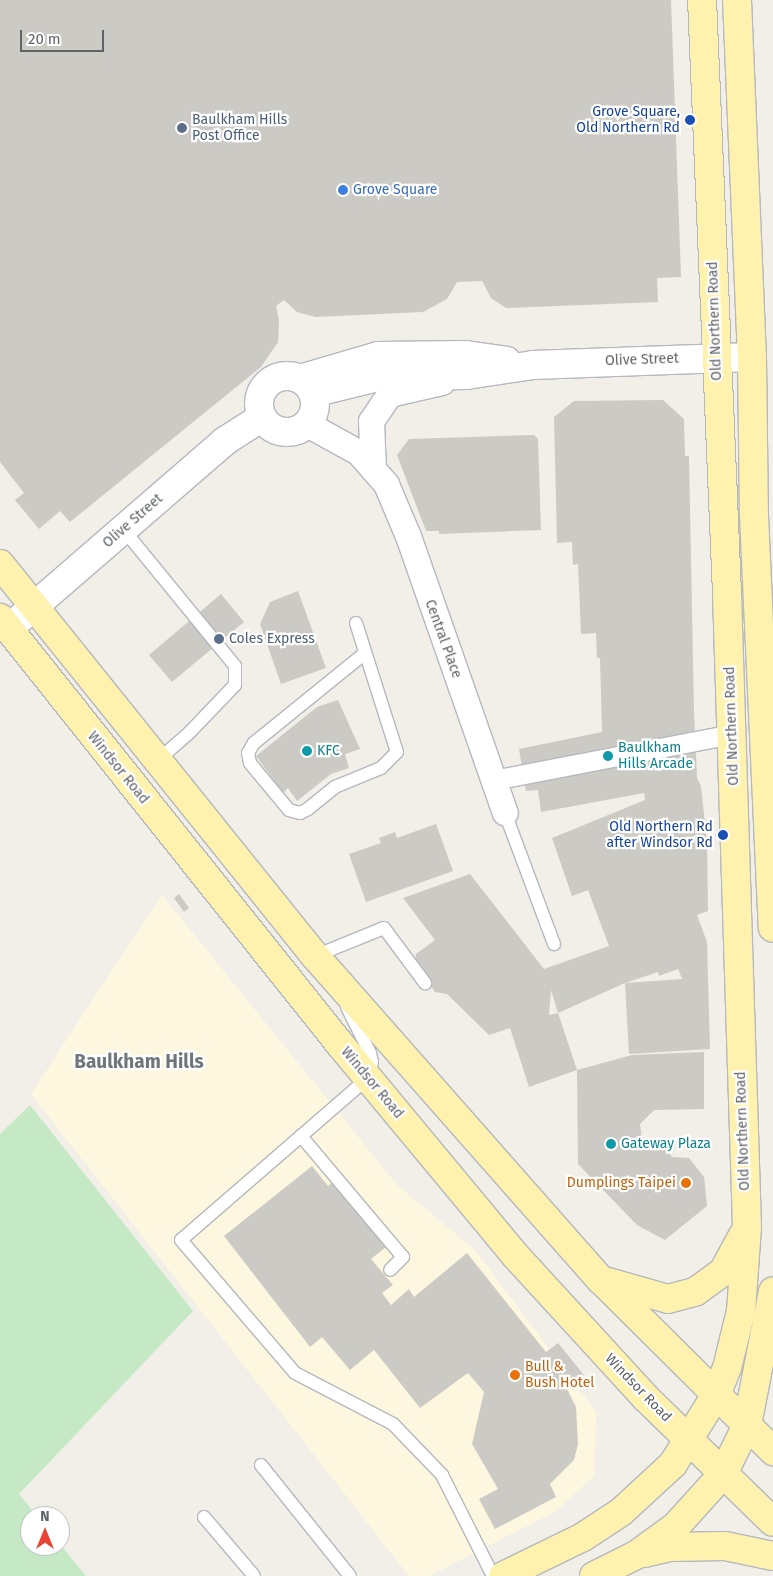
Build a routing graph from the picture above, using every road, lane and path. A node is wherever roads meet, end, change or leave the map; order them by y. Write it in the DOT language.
graph roads {
  1 [pos="702,0"];
  2 [pos="737,0"];
  3 [pos="752,357"];
  4 [pos="717,358"];
  5 [pos="533,365"];
  6 [pos="467,375"];
  7 [pos="306,386"];
  8 [pos="262,418"];
  9 [pos="307,424"];
  10 [pos="373,469"];
  11 [pos="123,530"];
  12 [pos="0,564"];
  13 [pos="35,606"];
  14 [pos="356,623"];
  15 [pos="4,624"];
  16 [pos="365,653"];
  17 [pos="732,734"];
  18 [pos="158,760"];
  19 [pos="493,780"];
  20 [pos="506,813"];
  21 [pos="773,928"];
  22 [pos="554,944"];
  23 [pos="315,956"];
  24 [pos="425,983"];
  25 [pos="368,1078"];
  26 [pos="301,1136"];
  27 [pos="747,1227"];
  28 [pos="390,1270"];
  29 [pos="601,1280"];
  30 [pos="773,1291"];
  31 [pos="716,1395"];
  32 [pos="747,1425"];
  33 [pos="690,1441"];
  34 [pos="773,1451"];
  35 [pos="261,1465"];
  36 [pos="723,1474"];
  37 [pos="204,1517"];
  38 [pos="773,1522"];
  39 [pos="636,1555"];
  40 [pos="773,1556"];
  41 [pos="254,1576"];
  42 [pos="350,1576"];
  43 [pos="493,1576"];
  44 [pos="504,1576"];
  45 [pos="594,1576"];
  1 -- 4 [label="main road, Old Northern Road"];
  2 -- 3 [label="main road"];
  3 -- 4 [label="street, Olive Street"];
  3 -- 21 [label="main road"];
  4 -- 5 [label="street, Olive Street"];
  4 -- 17 [label="main road, Old Northern Road"];
  5 -- 6 [label="street, Olive Street"];
  5 -- 7 [label="street, Olive Street"];
  6 -- 7 [label="street, Olive Street"];
  6 -- 10 [label="street"];
  7 -- 8 [label="street"];
  7 -- 9 [label="street"];
  8 -- 9 [label="street"];
  8 -- 11 [label="street, Olive Street"];
  9 -- 10 [label="street, Central Place"];
  10 -- 19 [label="street, Central Place"];
  11 -- 13 [label="street, Olive Street"];
  11 -- 18 [label="lane"];
  12 -- 13 [label="main road"];
  13 -- 15 [label="street, Olive Street"];
  13 -- 18 [label="main road"];
  14 -- 16 [label="lane"];
  15 -- 25 [label="main road, Windsor Road"];
  16 -- 16 [label="lane"];
  17 -- 19 [label="street"];
  17 -- 27 [label="main road, Old Northern Road"];
  18 -- 23 [label="main road"];
  19 -- 20 [label="street, Central Place"];
  20 -- 22 [label="lane"];
  23 -- 24 [label="lane"];
  23 -- 25 [label="lane"];
  23 -- 29 [label="main road"];
  25 -- 26 [label="lane"];
  25 -- 33 [label="main road, Windsor Road"];
  26 -- 28 [label="lane"];
  26 -- 43 [label="lane"];
  27 -- 29 [label="main road"];
  27 -- 31 [label="main road, Old Northern Road"];
  29 -- 31 [label="main road"];
  30 -- 32 [label="main road"];
  31 -- 32 [label="main road"];
  31 -- 33 [label="main road, Old Northern Road"];
  32 -- 34 [label="main road"];
  32 -- 36 [label="main road"];
  33 -- 36 [label="main road, Windsor Road"];
  33 -- 44 [label="main road, Old Northern Road"];
  35 -- 42 [label="lane"];
  36 -- 38 [label="main road, Windsor Road"];
  36 -- 39 [label="main road"];
  37 -- 41 [label="lane"];
  39 -- 40 [label="main road"];
  39 -- 45 [label="main road"];
}
